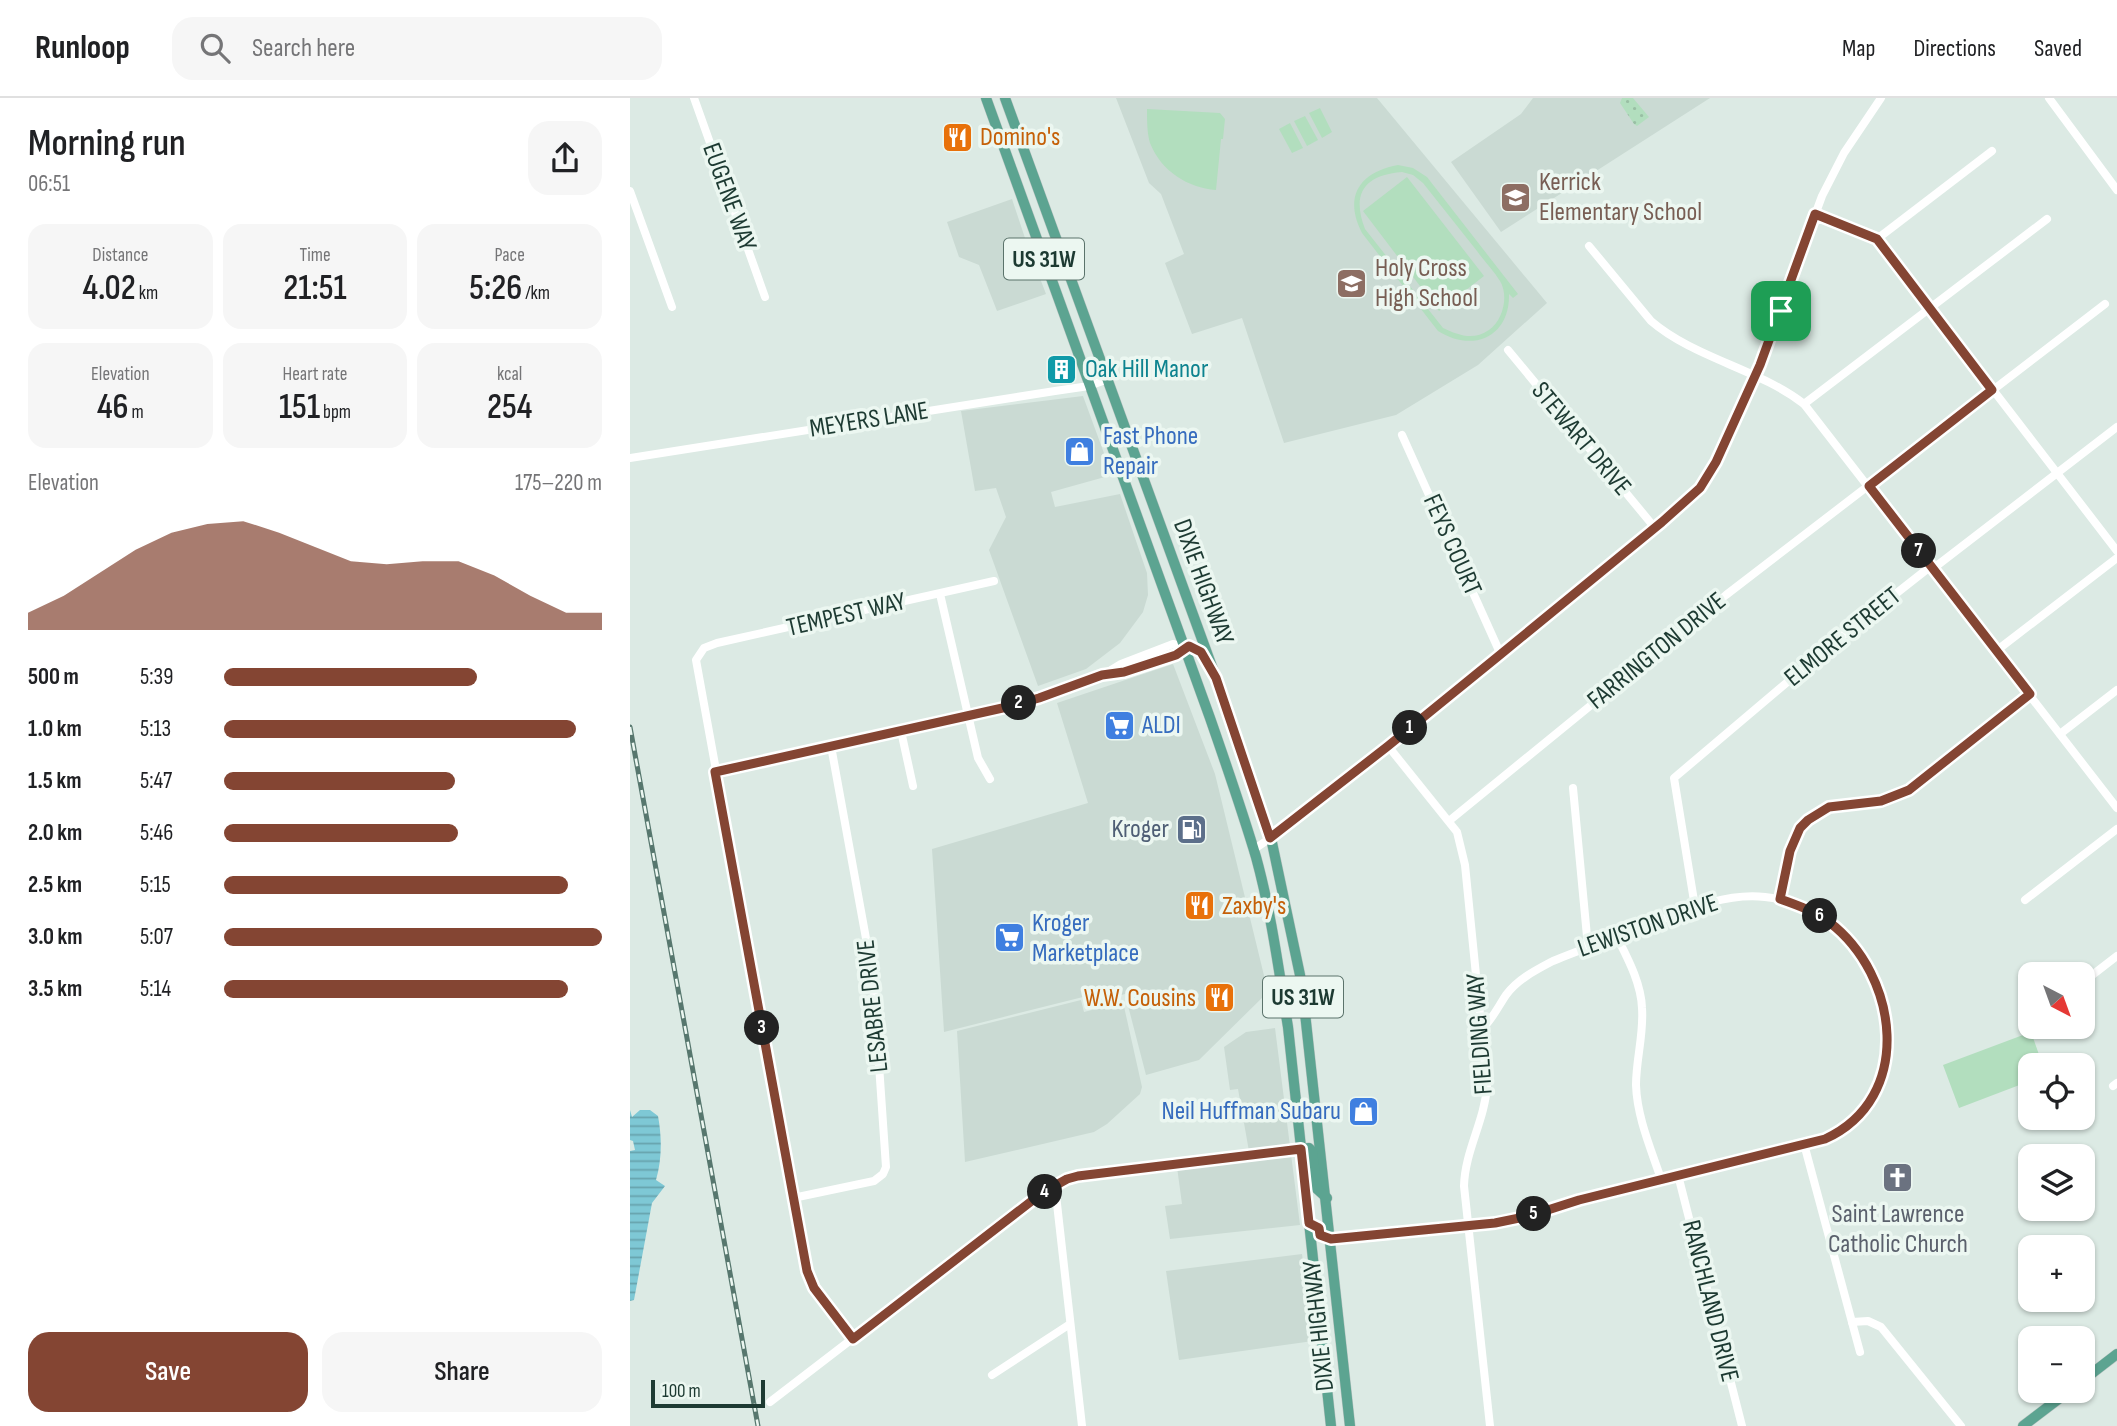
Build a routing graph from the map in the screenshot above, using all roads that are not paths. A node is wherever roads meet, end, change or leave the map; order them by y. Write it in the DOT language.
graph roads {
  1 [pos="694,98"];
  2 [pos="986,98"];
  3 [pos="1005,98"];
  4 [pos="1881,98"];
  5 [pos="2049,98"];
  6 [pos="1992,151"];
  7 [pos="630,191"];
  8 [pos="2117,191"];
  9 [pos="1815,214"];
  10 [pos="2047,219"];
  11 [pos="1877,239"];
  12 [pos="1589,246"];
  13 [pos="765,297"];
  14 [pos="2105,304"];
  15 [pos="672,307"];
  16 [pos="1930,307"];
  17 [pos="1508,350"];
  18 [pos="1755,376"];
  19 [pos="1108,379"];
  20 [pos="1089,386"];
  21 [pos="1992,390"];
  22 [pos="1804,404"];
  23 [pos="2117,427"];
  24 [pos="1402,435"];
  25 [pos="630,458"];
  26 [pos="2057,473"];
  27 [pos="1869,486"];
  28 [pos="1655,528"];
  29 [pos="2117,551"];
  30 [pos="2117,558"];
  31 [pos="1932,568"];
  32 [pos="994,581"];
  33 [pos="940,594"];
  34 [pos="1185,648"];
  35 [pos="1996,651"];
  36 [pos="1501,654"];
  37 [pos="1216,678"];
  38 [pos="2117,690"];
  39 [pos="2030,694"];
  40 [pos="968,716"];
  41 [pos="901,731"];
  42 [pos="2060,734"];
  43 [pos="831,746"];
  44 [pos="1388,746"];
  45 [pos="715,772"];
  46 [pos="990,779"];
  47 [pos="913,786"];
  48 [pos="1573,788"];
  49 [pos="2117,808"];
  50 [pos="1449,821"];
  51 [pos="2117,829"];
  52 [pos="1270,838"];
  53 [pos="1253,850"];
  54 [pos="1780,899"];
  55 [pos="2025,900"];
  56 [pos="1695,907"];
  57 [pos="1617,937"];
  58 [pos="1588,947"];
  59 [pos="2117,956"];
  60 [pos="2095,973"];
  61 [pos="1483,1028"];
  62 [pos="1804,1144"];
  63 [pos="1301,1149"];
  64 [pos="1678,1175"];
  65 [pos="1661,1179"];
  66 [pos="1055,1186"];
  67 [pos="793,1198"];
  68 [pos="1327,1198"];
  69 [pos="1309,1223"];
  70 [pos="1468,1226"];
  71 [pos="1331,1239"];
  72 [pos="1852,1322"];
  73 [pos="1070,1324"];
  74 [pos="853,1339"];
  75 [pos="1860,1352"];
  76 [pos="2117,1354"];
  77 [pos="2095,1371"];
  78 [pos="992,1375"];
  79 [pos="770,1402"];
  80 [pos="2053,1403"];
  81 [pos="1082,1426"];
  82 [pos="1331,1426"];
  83 [pos="1350,1426"];
  84 [pos="1490,1426"];
  85 [pos="1742,1426"];
  86 [pos="1962,1426"];
  87 [pos="2023,1426"];
  1 -- 13 [label="street, EUGENE WAY"];
  2 -- 20 [label="main road, DIXIE HIGHWAY / US 31W"];
  3 -- 19 [label="main road, DIXIE HIGHWAY / US 31W"];
  4 -- 9 [label="street"];
  5 -- 8 [label="street"];
  6 -- 11 [label="street"];
  7 -- 15 [label="street"];
  9 -- 11 [label="street"];
  9 -- 18 [label="street"];
  10 -- 16 [label="street"];
  11 -- 16 [label="street"];
  12 -- 18 [label="street"];
  14 -- 21 [label="street, FARRINGTON DRIVE"];
  16 -- 21 [label="street"];
  16 -- 22 [label="street"];
  17 -- 28 [label="street, STEWART DRIVE"];
  18 -- 22 [label="street"];
  18 -- 28 [label="street"];
  19 -- 20 [label="street, MEYERS LANE"];
  19 -- 37 [label="main road, DIXIE HIGHWAY / US 31W"];
  20 -- 25 [label="street, MEYERS LANE"];
  20 -- 34 [label="main road, DIXIE HIGHWAY / US 31W"];
  21 -- 26 [label="street"];
  21 -- 27 [label="street, FARRINGTON DRIVE"];
  22 -- 27 [label="street"];
  23 -- 26 [label="street, ELMORE STREET"];
  24 -- 36 [label="street, FEYS COURT"];
  26 -- 29 [label="street"];
  26 -- 31 [label="street, ELMORE STREET"];
  27 -- 31 [label="street"];
  27 -- 50 [label="street, FARRINGTON DRIVE"];
  28 -- 36 [label="street"];
  30 -- 35 [label="street"];
  31 -- 35 [label="street"];
  31 -- 56 [label="street, ELMORE STREET"];
  32 -- 33 [label="street, TEMPEST WAY"];
  33 -- 40 [label="street"];
  33 -- 45 [label="street, TEMPEST WAY"];
  34 -- 37 [label="main road"];
  34 -- 40 [label="street"];
  34 -- 53 [label="main road, DIXIE HIGHWAY / US 31W"];
  35 -- 39 [label="street"];
  36 -- 44 [label="street"];
  37 -- 52 [label="main road, DIXIE HIGHWAY / US 31W"];
  38 -- 42 [label="street"];
  39 -- 42 [label="street"];
  39 -- 54 [label="street"];
  40 -- 41 [label="street"];
  40 -- 46 [label="street"];
  41 -- 43 [label="street"];
  41 -- 47 [label="street"];
  42 -- 49 [label="street"];
  43 -- 45 [label="street"];
  43 -- 67 [label="street, LESABRE DRIVE"];
  44 -- 50 [label="street, FIELDING WAY"];
  44 -- 52 [label="street"];
  45 -- 67 [label="street"];
  48 -- 58 [label="street"];
  50 -- 61 [label="street, FIELDING WAY"];
  51 -- 55 [label="street"];
  52 -- 53 [label="street"];
  52 -- 68 [label="main road, DIXIE HIGHWAY / US 31W"];
  53 -- 63 [label="main road, DIXIE HIGHWAY / US 31W"];
  54 -- 56 [label="street, LEWISTON DRIVE"];
  54 -- 62 [label="street, LEWISTON DRIVE"];
  56 -- 57 [label="street, LEWISTON DRIVE"];
  57 -- 58 [label="street, LEWISTON DRIVE"];
  57 -- 65 [label="street"];
  58 -- 61 [label="street, LEWISTON DRIVE"];
  59 -- 60 [label="street"];
  61 -- 70 [label="street, FIELDING WAY"];
  62 -- 64 [label="street, LEWISTON DRIVE"];
  62 -- 72 [label="street"];
  63 -- 66 [label="street"];
  63 -- 68 [label="main road"];
  63 -- 69 [label="main road, DIXIE HIGHWAY / US 31W"];
  64 -- 65 [label="street, LEWISTON DRIVE"];
  64 -- 85 [label="street, RANCHLAND DRIVE"];
  65 -- 70 [label="street, LEWISTON DRIVE"];
  66 -- 73 [label="street"];
  66 -- 74 [label="street"];
  67 -- 74 [label="street"];
  68 -- 71 [label="main road, DIXIE HIGHWAY / US 31W"];
  69 -- 71 [label="main road"];
  69 -- 82 [label="main road, DIXIE HIGHWAY / US 31W"];
  70 -- 71 [label="street, LEWISTON DRIVE"];
  70 -- 84 [label="street, FIELDING WAY"];
  71 -- 83 [label="main road, DIXIE HIGHWAY / US 31W"];
  72 -- 75 [label="street"];
  72 -- 86 [label="street"];
  73 -- 78 [label="street"];
  73 -- 81 [label="street"];
  74 -- 79 [label="street"];
  76 -- 77 [label="main road"];
  80 -- 87 [label="main road"];
}
